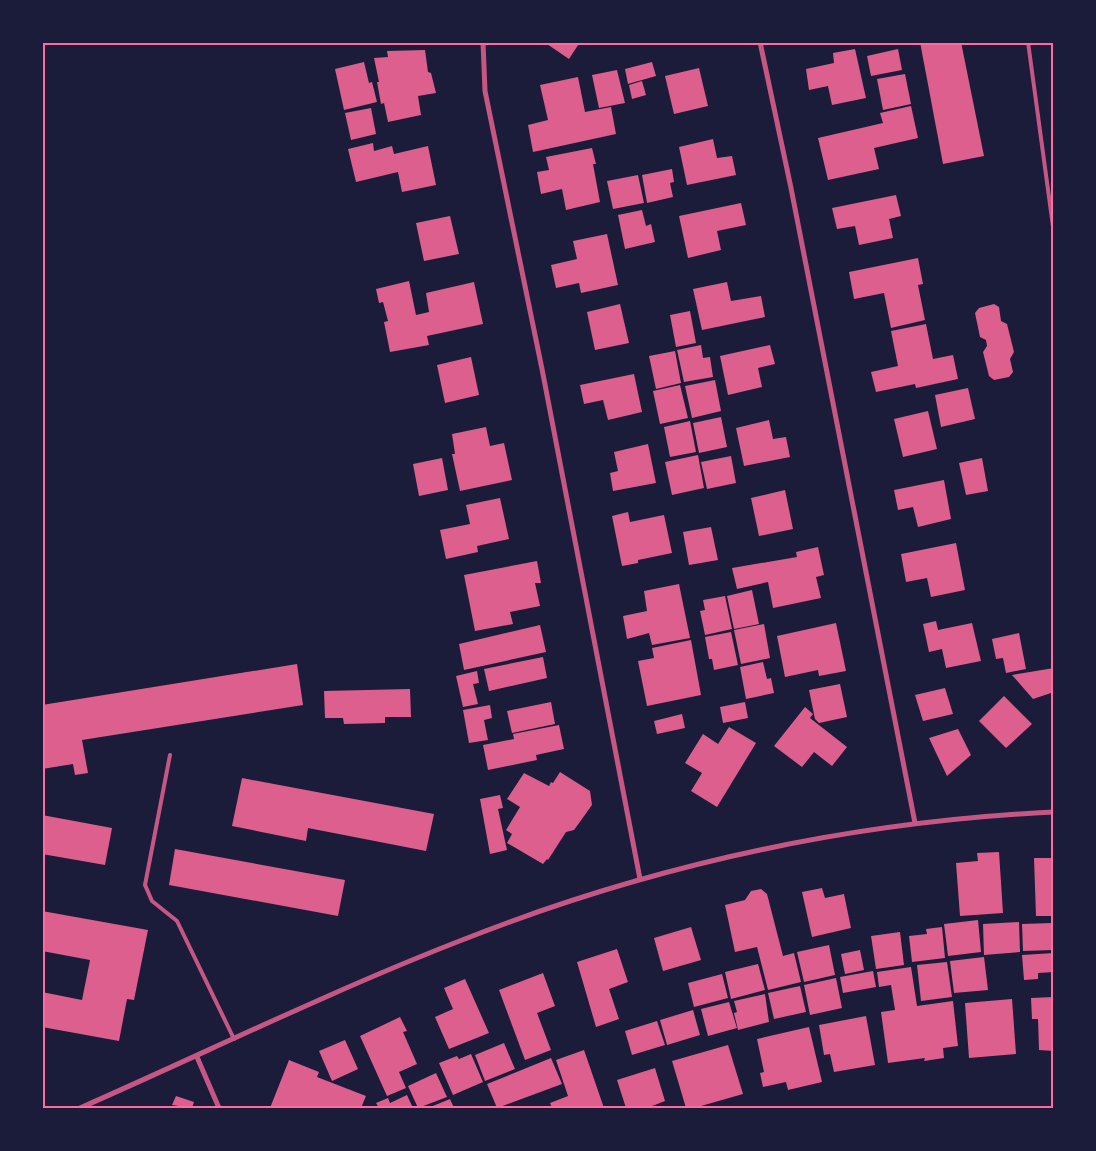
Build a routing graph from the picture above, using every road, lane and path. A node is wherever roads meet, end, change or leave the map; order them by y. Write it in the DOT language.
graph roads {
  1 [pos="483,42"];
  2 [pos="760,42"];
  3 [pos="1028,42"];
  4 [pos="1054,234"];
  5 [pos="170,755"];
  6 [pos="1054,812"];
  7 [pos="916,823"];
  8 [pos="640,879"];
  9 [pos="234,1039"];
  10 [pos="197,1057"];
  11 [pos="80,1108"];
  12 [pos="219,1108"];
  1 -- 8 [label="street"];
  2 -- 7 [label="street"];
  3 -- 4 [label="lane"];
  5 -- 9 [label="lane"];
  6 -- 7 [label="street"];
  7 -- 8 [label="street"];
  8 -- 9 [label="street"];
  9 -- 10 [label="street"];
  10 -- 11 [label="street"];
  10 -- 12 [label="street"];
}
